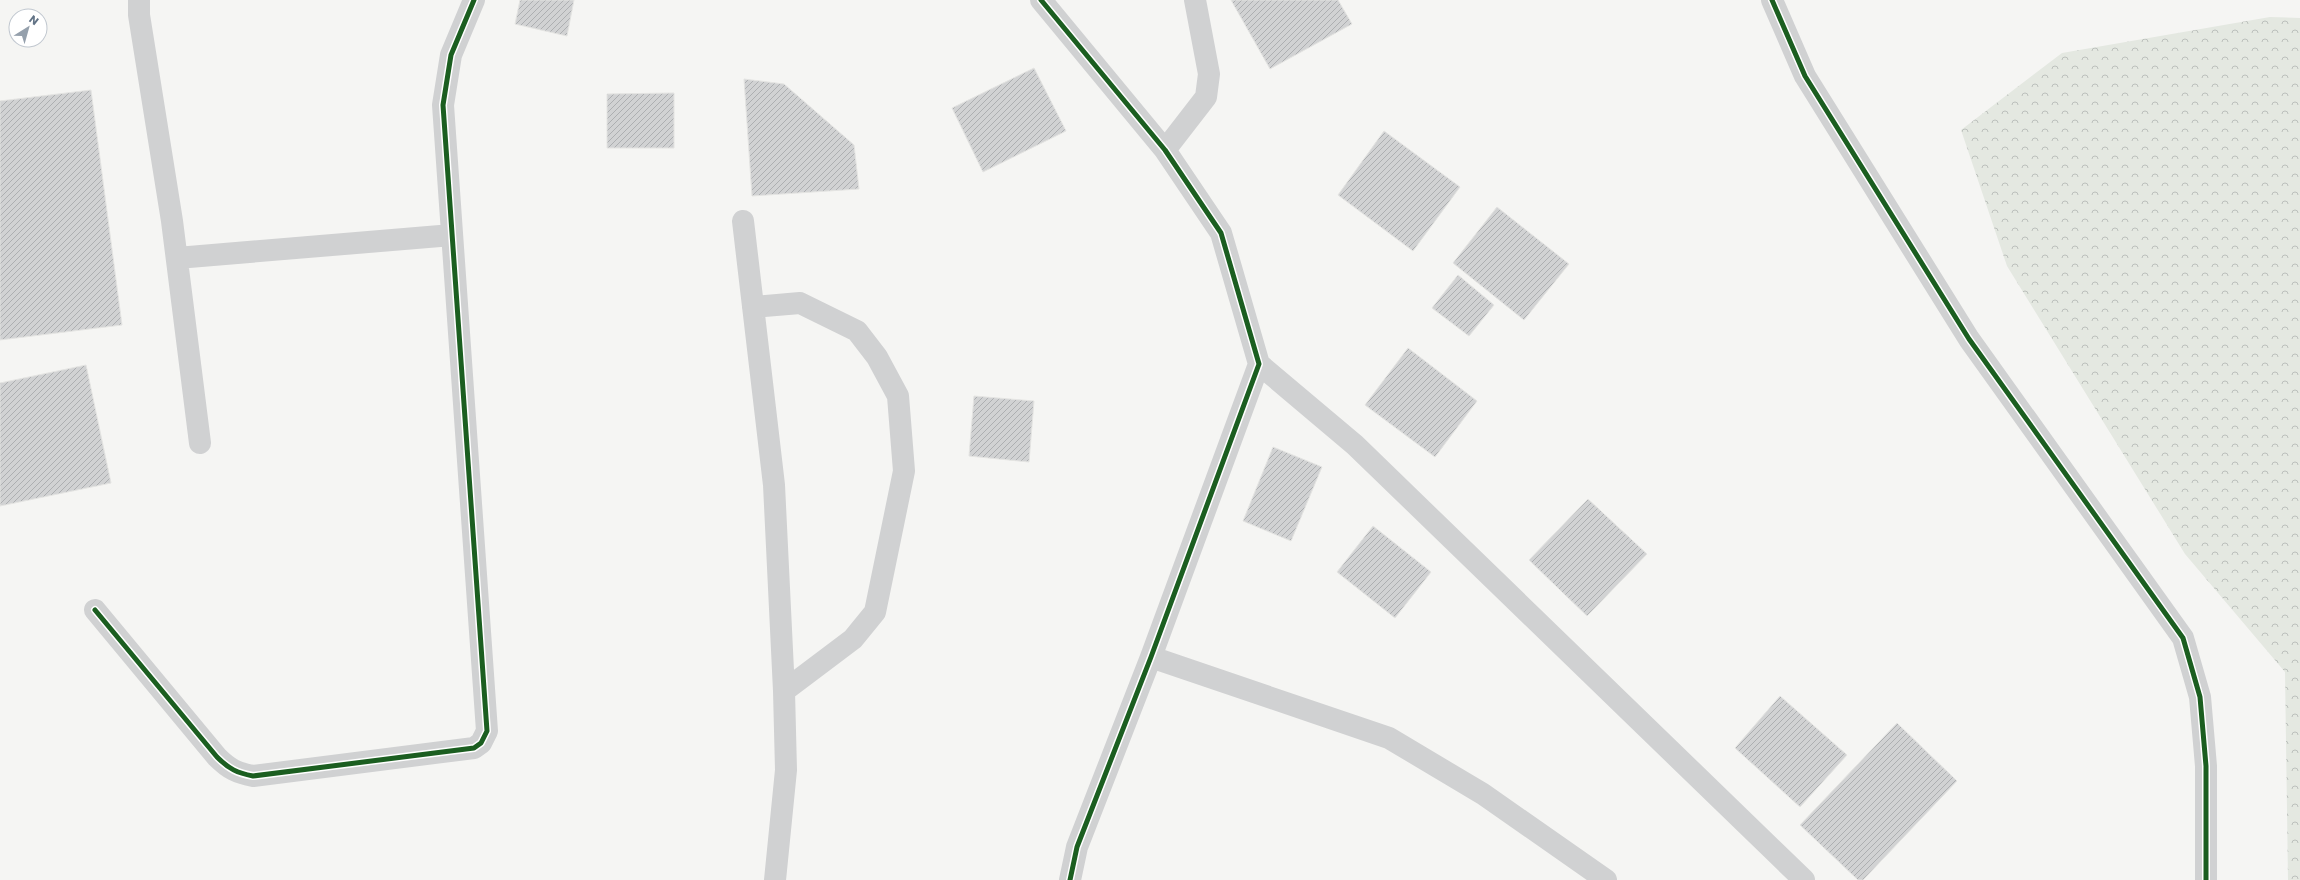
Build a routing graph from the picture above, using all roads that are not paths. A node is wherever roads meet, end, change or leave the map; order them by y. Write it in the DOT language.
graph roads {
  1 [pos="139,0"];
  2 [pos="474,0"];
  3 [pos="1041,0"];
  4 [pos="1195,0"];
  5 [pos="1772,0"];
  6 [pos="1165,150"];
  7 [pos="743,221"];
  8 [pos="452,235"];
  9 [pos="177,258"];
  10 [pos="753,308"];
  11 [pos="1259,364"];
  12 [pos="200,443"];
  13 [pos="95,610"];
  14 [pos="1151,657"];
  15 [pos="784,690"];
  16 [pos="775,880"];
  17 [pos="1070,880"];
  18 [pos="1606,880"];
  19 [pos="1804,880"];
  20 [pos="2206,880"];
  1 -- 9 [label="street"];
  2 -- 8 [label="street"];
  3 -- 6 [label="street"];
  4 -- 6 [label="street"];
  5 -- 20 [label="street"];
  6 -- 11 [label="street"];
  7 -- 10 [label="street"];
  8 -- 9 [label="street"];
  8 -- 13 [label="street"];
  9 -- 12 [label="street"];
  10 -- 15 [label="street"];
  10 -- 15 [label="street"];
  11 -- 14 [label="street"];
  11 -- 19 [label="street"];
  14 -- 17 [label="street"];
  14 -- 18 [label="street"];
  15 -- 16 [label="street"];
}
